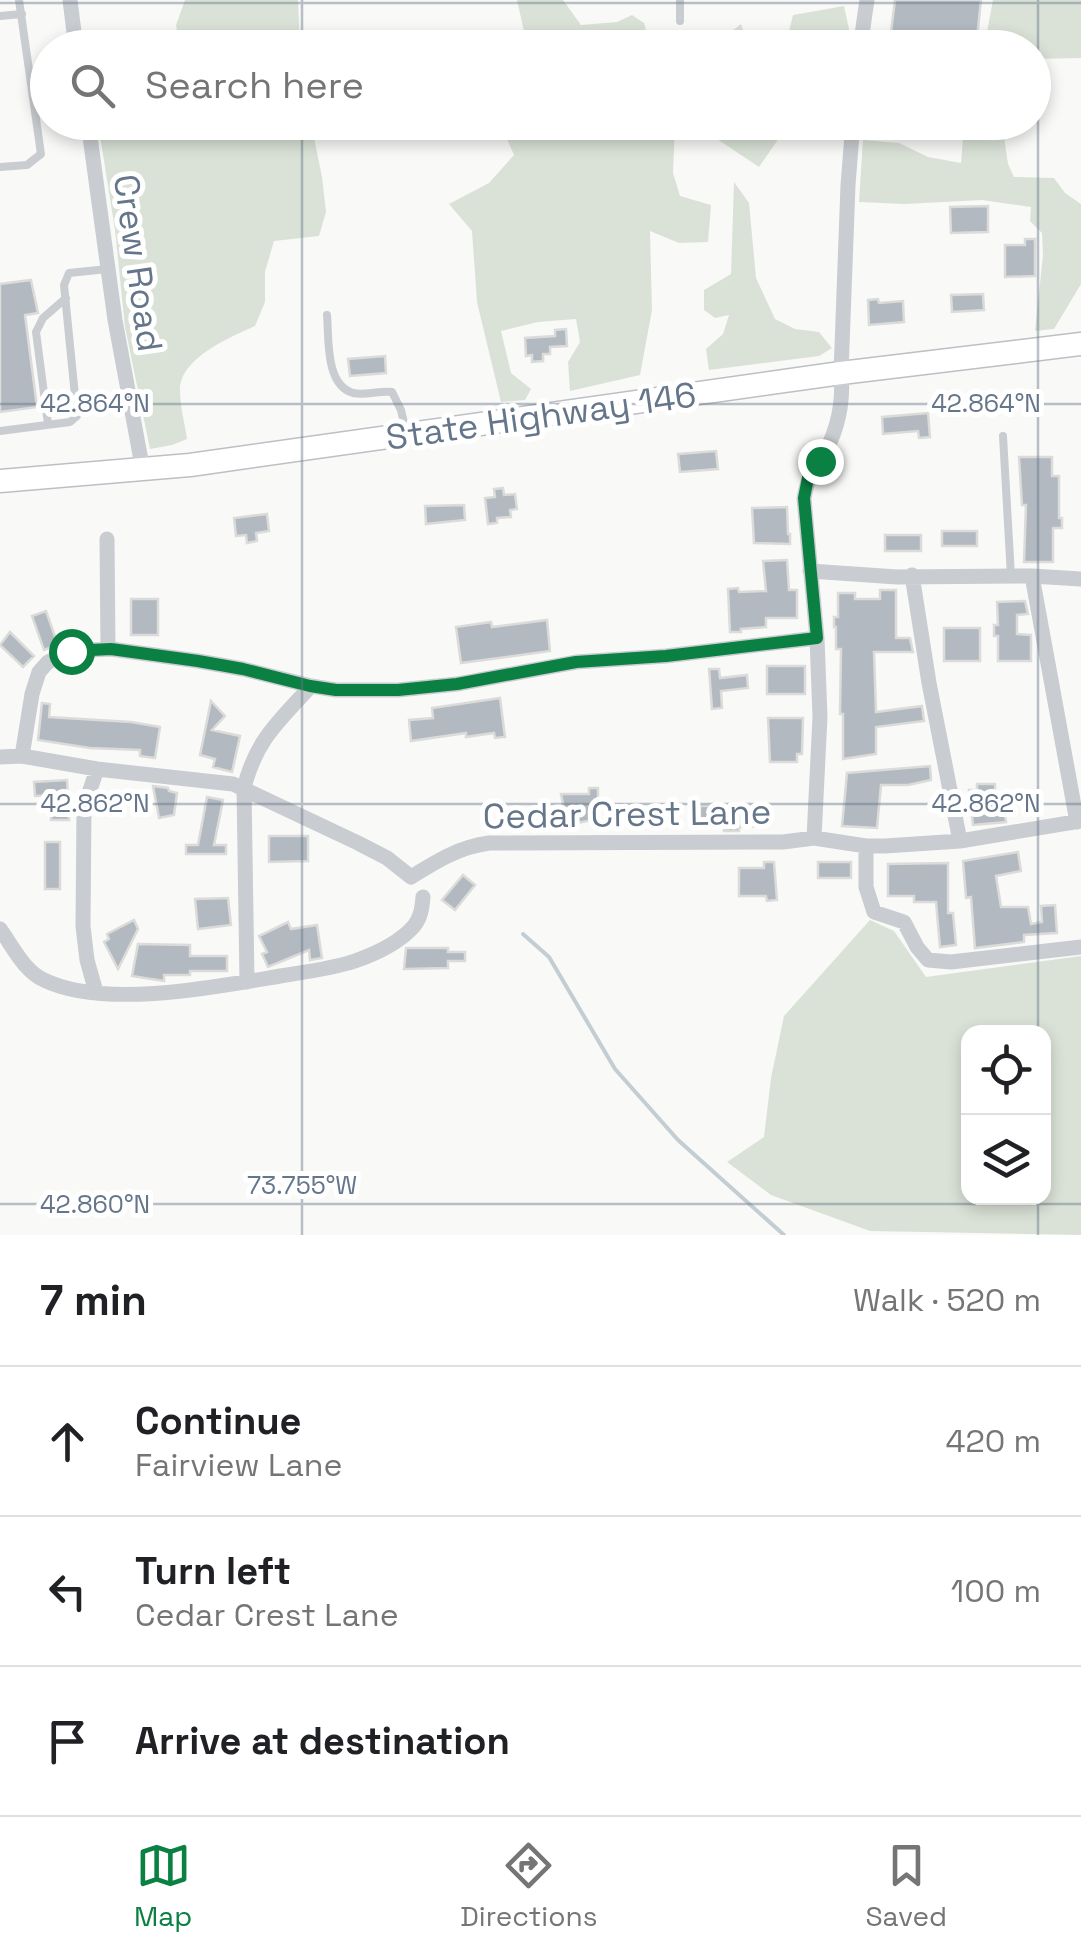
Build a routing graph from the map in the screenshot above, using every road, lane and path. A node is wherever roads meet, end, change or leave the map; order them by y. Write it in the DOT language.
graph roads {
  1 [pos="19,0"];
  2 [pos="70,0"];
  3 [pos="680,0"];
  4 [pos="867,0"];
  5 [pos="22,14"];
  6 [pos="0,16"];
  7 [pos="680,20"];
  8 [pos="74,30"];
  9 [pos="863,30"];
  10 [pos="30,82"];
  11 [pos="39,140"];
  12 [pos="90,140"];
  13 [pos="852,140"];
  14 [pos="0,166"];
  15 [pos="108,269"];
  16 [pos="66,298"];
  17 [pos="327,315"];
  18 [pos="1081,344"];
  19 [pos="841,373"];
  20 [pos="48,424"];
  21 [pos="0,431"];
  22 [pos="408,436"];
  23 [pos="1003,436"];
  24 [pos="143,470"];
  25 [pos="0,480"];
  26 [pos="107,539"];
  27 [pos="810,571"];
  28 [pos="912,576"];
  29 [pos="1012,576"];
  30 [pos="1032,576"];
  31 [pos="1081,580"];
  32 [pos="817,638"];
  33 [pos="108,649"];
  34 [pos="310,686"];
  35 [pos="22,756"];
  36 [pos="0,758"];
  37 [pos="97,769"];
  38 [pos="244,788"];
  39 [pos="1079,821"];
  40 [pos="814,838"];
  41 [pos="960,841"];
  42 [pos="866,846"];
  43 [pos="411,877"];
  44 [pos="423,897"];
  45 [pos="0,928"];
  46 [pos="1081,947"];
  47 [pos="247,982"];
  48 [pos="96,992"];
  1 -- 5 [label="lane"];
  2 -- 8 [label="street"];
  3 -- 7 [label="lane"];
  4 -- 9 [label="street"];
  5 -- 6 [label="lane"];
  5 -- 10 [label="lane"];
  11 -- 14 [label="lane"];
  12 -- 15 [label="street, Crew Road"];
  13 -- 19 [label="street, Cedar Crest Lane"];
  15 -- 16 [label="lane"];
  15 -- 24 [label="street, Crew Road"];
  16 -- 20 [label="lane"];
  16 -- 20 [label="lane"];
  17 -- 22 [label="lane"];
  18 -- 19 [label="main road, State Highway 146"];
  19 -- 22 [label="main road, State Highway 146"];
  19 -- 27 [label="street, Cedar Crest Lane"];
  20 -- 21 [label="lane"];
  22 -- 24 [label="main road, State Highway 146"];
  23 -- 29 [label="lane"];
  24 -- 25 [label="main road, State Highway 146"];
  26 -- 33 [label="street"];
  27 -- 28 [label="street"];
  27 -- 32 [label="street, Cedar Crest Lane"];
  28 -- 29 [label="street"];
  28 -- 41 [label="street"];
  29 -- 30 [label="street"];
  30 -- 31 [label="street"];
  30 -- 39 [label="street"];
  32 -- 34 [label="street"];
  32 -- 40 [label="street, Cedar Crest Lane"];
  33 -- 34 [label="street"];
  33 -- 35 [label="street"];
  34 -- 38 [label="street"];
  35 -- 36 [label="street"];
  35 -- 37 [label="street"];
  37 -- 38 [label="street"];
  37 -- 48 [label="street"];
  38 -- 43 [label="street"];
  38 -- 47 [label="street"];
  39 -- 41 [label="street"];
  40 -- 42 [label="street"];
  40 -- 43 [label="street, Cedar Crest Lane"];
  41 -- 42 [label="street"];
  42 -- 46 [label="street"];
  43 -- 44 [label="lane"];
  44 -- 47 [label="street"];
  45 -- 48 [label="street"];
  47 -- 48 [label="street"];
}
